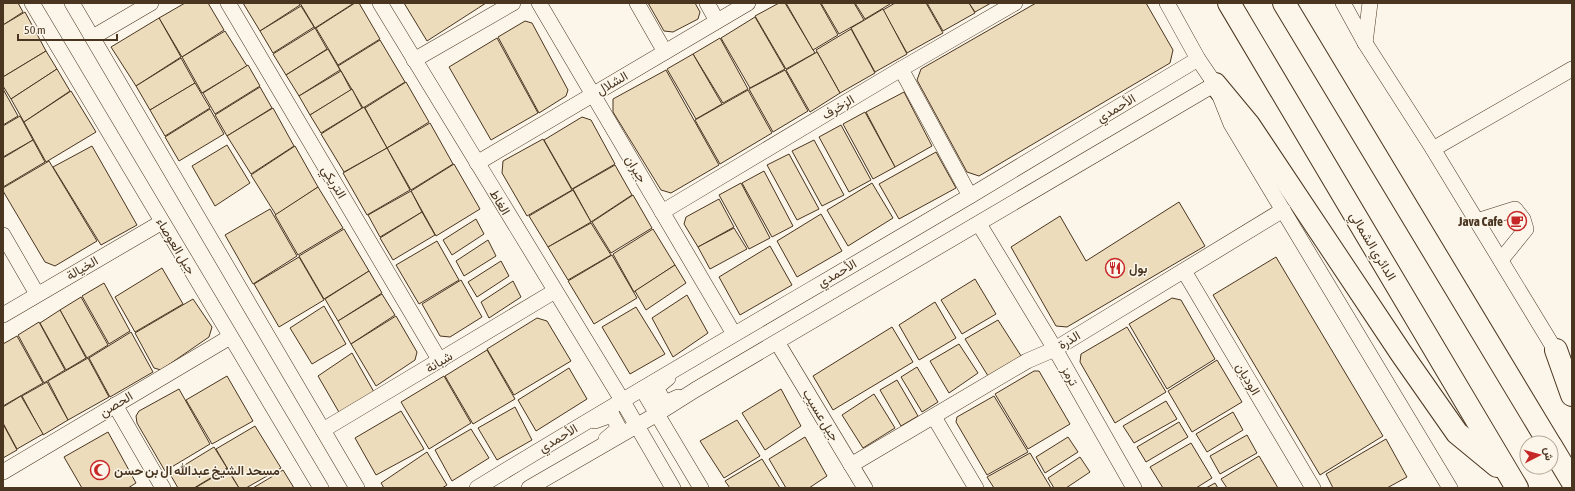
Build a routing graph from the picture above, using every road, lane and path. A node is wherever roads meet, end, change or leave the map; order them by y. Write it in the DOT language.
graph roads {
  1 [pos="32,3"];
  2 [pos="72,3"];
  3 [pos="151,3"];
  4 [pos="228,3"];
  5 [pos="380,3"];
  6 [pos="513,3"];
  7 [pos="539,3"];
  8 [pos="637,3"];
  9 [pos="707,3"];
  10 [pos="748,3"];
  11 [pos="1015,3"];
  12 [pos="1166,3"];
  13 [pos="1229,3"];
  14 [pos="1284,3"];
  15 [pos="1343,3"];
  16 [pos="1370,3"];
  17 [pos="717,21"];
  18 [pos="93,37"];
  19 [pos="1365,43"];
  20 [pos="665,52"];
  21 [pos="1198,58"];
  22 [pos="414,60"];
  23 [pos="901,69"];
  24 [pos="1572,69"];
  25 [pos="1215,84"];
  26 [pos="592,95"];
  27 [pos="1433,149"];
  28 [pos="477,163"];
  29 [pos="970,196"];
  30 [pos="1283,210"];
  31 [pos="662,212"];
  32 [pos="1477,221"];
  33 [pos="162,222"];
  34 [pos="979,224"];
  35 [pos="3,235"];
  36 [pos="1501,260"];
  37 [pos="1184,270"];
  38 [pos="555,291"];
  39 [pos="38,294"];
  40 [pos="3,315"];
  41 [pos="734,334"];
  42 [pos="230,337"];
  43 [pos="777,342"];
  44 [pos="1055,349"];
  45 [pos="1556,350"];
  46 [pos="440,361"];
  47 [pos="684,365"];
  48 [pos="1572,377"];
  49 [pos="642,389"];
  50 [pos="696,390"];
  51 [pos="1572,395"];
  52 [pos="622,400"];
  53 [pos="115,405"];
  54 [pos="657,414"];
  55 [pos="934,417"];
  56 [pos="637,426"];
  57 [pos="575,428"];
  58 [pos="323,430"];
  59 [pos="1544,435"];
  60 [pos="590,453"];
  61 [pos="1559,459"];
  62 [pos="851,465"];
  63 [pos="3,472"];
  64 [pos="1572,481"];
  65 [pos="1513,482"];
  66 [pos="163,488"];
  67 [pos="321,488"];
  68 [pos="357,488"];
  69 [pos="477,488"];
  70 [pos="529,488"];
  71 [pos="673,488"];
  72 [pos="701,488"];
  73 [pos="865,488"];
  74 [pos="976,488"];
  75 [pos="1134,488"];
  76 [pos="1313,488"];
  77 [pos="1450,488"];
  1 -- 33 [label="street, جبل العوصاء"];
  2 -- 18 [label="street"];
  3 -- 18 [label="street"];
  4 -- 46 [label="street, التريكي"];
  5 -- 22 [label="street, الغاط"];
  6 -- 22 [label="street"];
  7 -- 26 [label="street, جبران"];
  8 -- 20 [label="street"];
  9 -- 17 [label="street"];
  10 -- 17 [label="street, الشلال"];
  11 -- 23 [label="street, الزخرف"];
  12 -- 21 [label="street"];
  13 -- 65 [label="highway, الدائري الشمالي"];
  14 -- 59 [label="highway"];
  15 -- 19 [label="street"];
  16 -- 19 [label="street"];
  17 -- 20 [label="street, الشلال"];
  18 -- 58 [label="street"];
  19 -- 27 [label="street"];
  20 -- 26 [label="street, الشلال"];
  21 -- 25 [label="street"];
  21 -- 29 [label="street, الأحمدي"];
  22 -- 28 [label="street, الغاط"];
  23 -- 29 [label="street"];
  23 -- 31 [label="street, الزخرف"];
  24 -- 27 [label="street"];
  25 -- 30 [label="street"];
  25 -- 34 [label="street"];
  25 -- 65 [label="highway"];
  26 -- 28 [label="street, الشلال"];
  26 -- 31 [label="street, جبران"];
  27 -- 32 [label="street"];
  28 -- 38 [label="street, الغاط"];
  29 -- 41 [label="street, الأحمدي"];
  30 -- 37 [label="street, الذرة"];
  30 -- 77 [label="street"];
  31 -- 41 [label="street, جبران"];
  32 -- 36 [label="street"];
  32 -- 36 [label="street"];
  33 -- 39 [label="street, الخيالة"];
  33 -- 42 [label="street, جبل العوصاء"];
  34 -- 43 [label="street"];
  34 -- 44 [label="street, ترمز"];
  35 -- 39 [label="street"];
  36 -- 45 [label="street"];
  37 -- 44 [label="street, الذرة"];
  37 -- 76 [label="street, الوديان"];
  38 -- 46 [label="street, شبانة"];
  38 -- 52 [label="street, الغاط"];
  39 -- 40 [label="street, الخيالة"];
  41 -- 47 [label="street, الأحمدي"];
  42 -- 53 [label="street, الحصن"];
  42 -- 67 [label="street, جبل العوصاء"];
  43 -- 50 [label="street"];
  43 -- 62 [label="street, جبل عسيب"];
  44 -- 55 [label="street, الذرة"];
  44 -- 75 [label="street, ترمز"];
  45 -- 48 [label="street"];
  45 -- 51 [label="highway"];
  46 -- 58 [label="street, شبانة"];
  47 -- 49 [label="street, الأحمدي"];
  47 -- 50 [label="street"];
  49 -- 52 [label="street, الأحمدي"];
  49 -- 54 [label="street"];
  50 -- 54 [label="street"];
  52 -- 56 [label="street, الغاط"];
  52 -- 57 [label="street, الأحمدي"];
  53 -- 63 [label="street, الحصن"];
  53 -- 66 [label="street"];
  54 -- 56 [label="street"];
  54 -- 72 [label="street"];
  55 -- 62 [label="street, الذرة"];
  55 -- 74 [label="street"];
  56 -- 60 [label="street"];
  56 -- 71 [label="street"];
  57 -- 60 [label="street"];
  57 -- 69 [label="street, الأحمدي"];
  58 -- 68 [label="street"];
  60 -- 70 [label="street"];
  61 -- 64 [label="highway"];
  62 -- 73 [label="street, جبل عسيب"];
}
